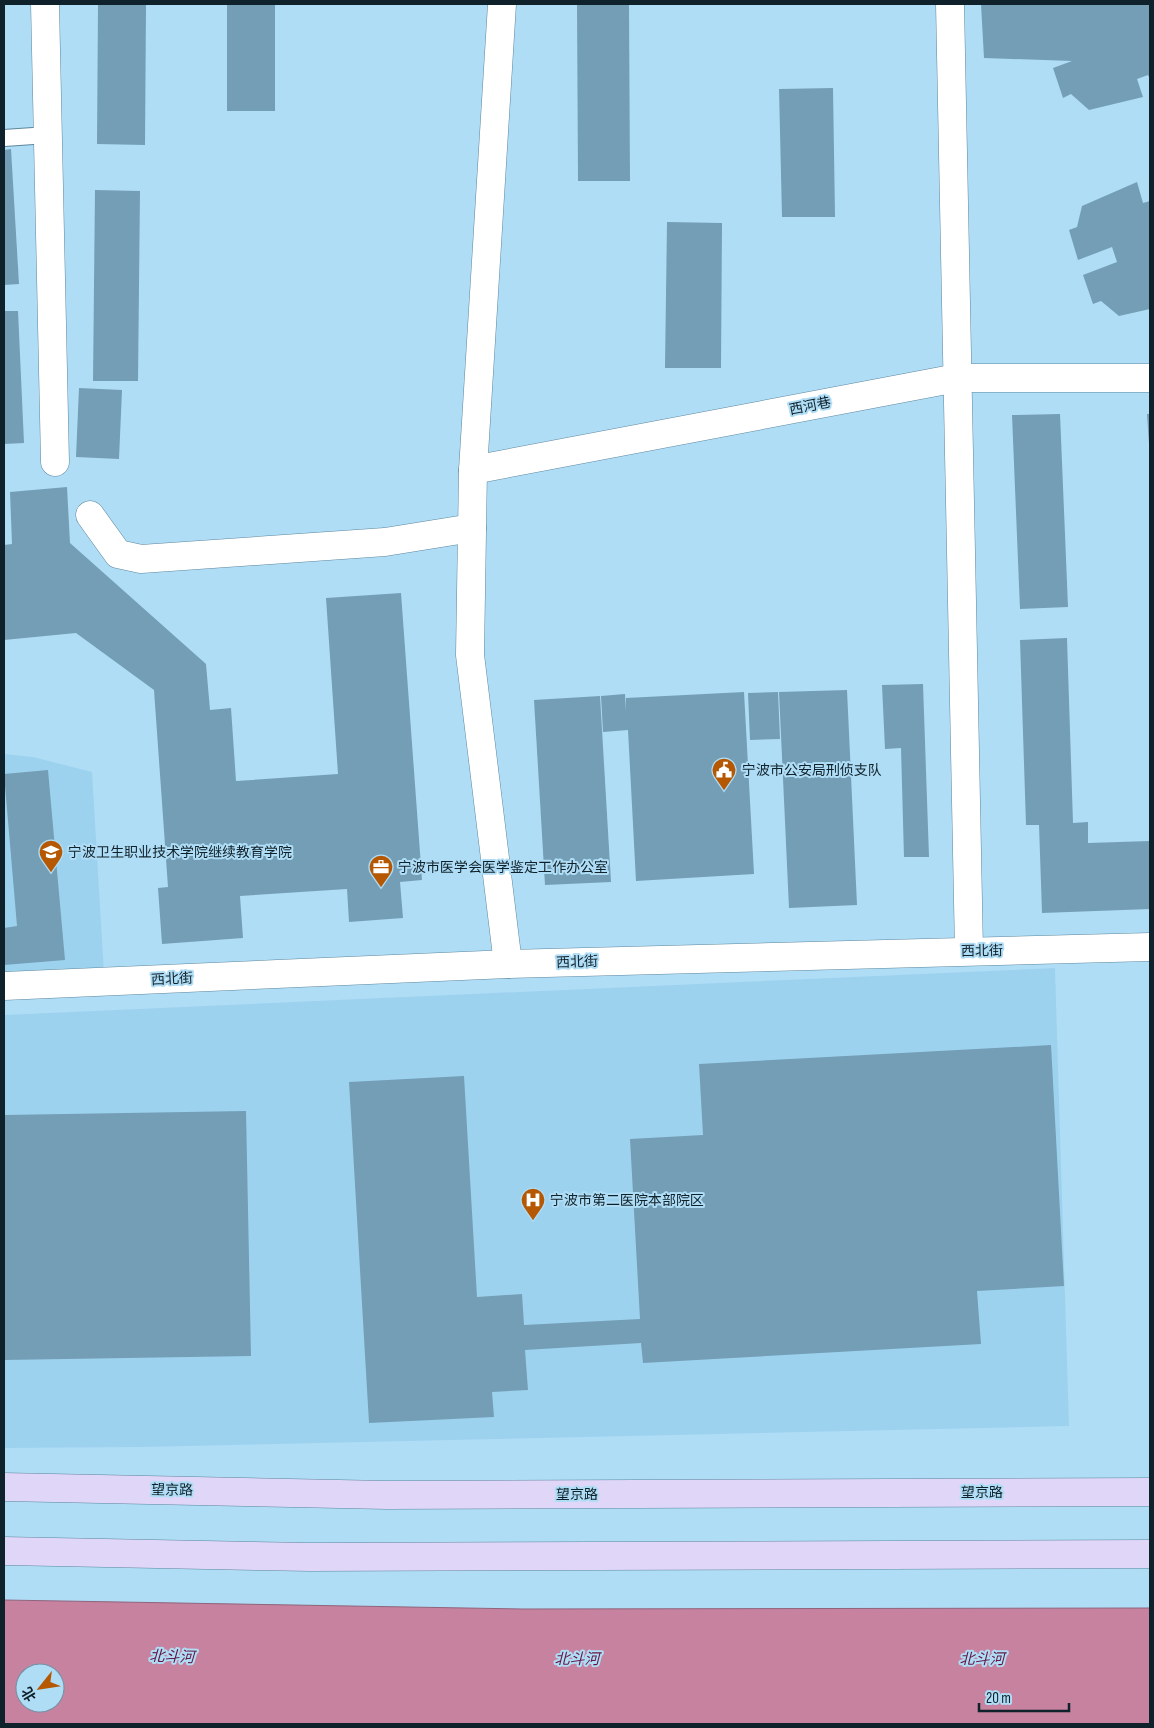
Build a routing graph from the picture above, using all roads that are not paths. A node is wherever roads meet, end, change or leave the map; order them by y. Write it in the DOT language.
graph roads {
  1 [pos="45,4"];
  2 [pos="502,4"];
  3 [pos="950,4"];
  4 [pos="48,136"];
  5 [pos="4,138"];
  6 [pos="957,378"];
  7 [pos="1150,378"];
  8 [pos="55,462"];
  9 [pos="473,470"];
  10 [pos="90,515"];
  11 [pos="472,528"];
  12 [pos="1150,947"];
  13 [pos="969,951"];
  14 [pos="508,964"];
  15 [pos="4,986"];
  16 [pos="4,1487"];
  17 [pos="1150,1492"];
  18 [pos="4,1552"];
  19 [pos="1150,1554"];
  1 -- 4 [label="street"];
  2 -- 9 [label="street"];
  3 -- 6 [label="street"];
  4 -- 5 [label="lane"];
  4 -- 8 [label="street"];
  6 -- 7 [label="street, 西河巷"];
  6 -- 9 [label="street, 西河巷"];
  6 -- 13 [label="street"];
  9 -- 11 [label="street"];
  10 -- 11 [label="street"];
  11 -- 14 [label="street"];
  12 -- 13 [label="street, 西北街"];
  13 -- 14 [label="street, 西北街"];
  14 -- 15 [label="street, 西北街"];
  16 -- 17 [label="main road, 望京路"];
  18 -- 19 [label="main road"];
}
